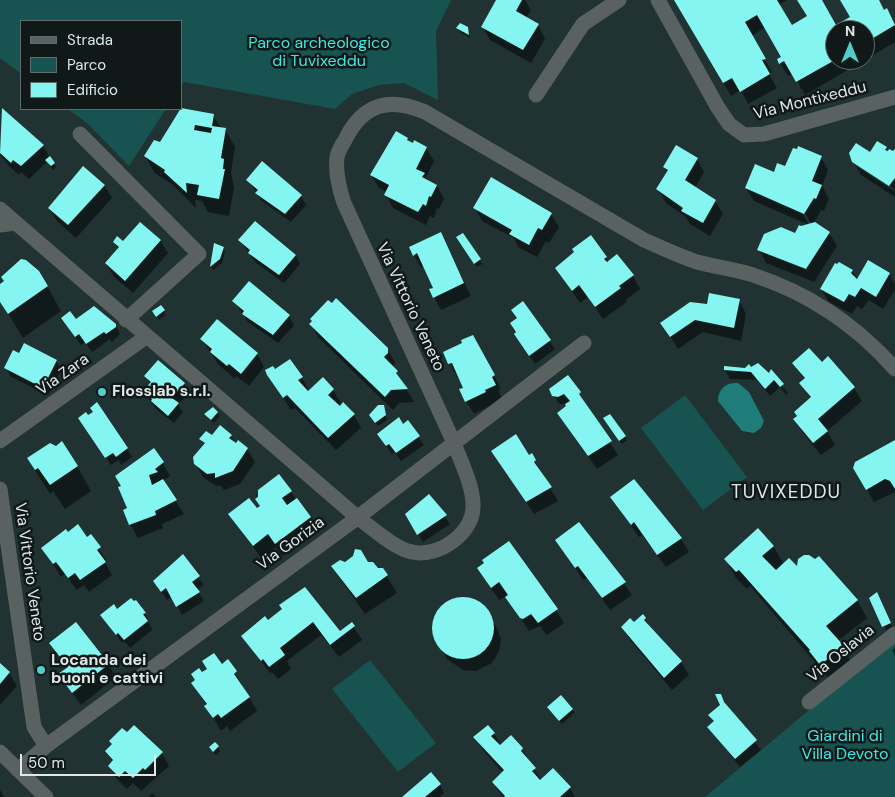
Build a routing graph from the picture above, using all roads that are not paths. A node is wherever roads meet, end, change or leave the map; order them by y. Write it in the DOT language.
graph roads {
  1 [pos="619,0"];
  2 [pos="658,0"];
  3 [pos="536,94"];
  4 [pos="895,97"];
  5 [pos="80,134"];
  6 [pos="0,209"];
  7 [pos="16,223"];
  8 [pos="0,225"];
  9 [pos="126,320"];
  10 [pos="146,337"];
  11 [pos="584,344"];
  12 [pos="895,369"];
  13 [pos="0,441"];
  14 [pos="454,442"];
  15 [pos="0,489"];
  16 [pos="357,517"];
  17 [pos="895,634"];
  18 [pos="809,702"];
  19 [pos="46,746"];
  20 [pos="0,752"];
  21 [pos="18,770"];
  22 [pos="46,797"];
  1 -- 3 [label="street"];
  2 -- 4 [label="street, Via Montixeddu"];
  5 -- 9 [label="street"];
  6 -- 7 [label="street, Via Vittorio Veneto"];
  7 -- 8 [label="street"];
  7 -- 9 [label="street, Via Vittorio Veneto"];
  9 -- 10 [label="street, Via Vittorio Veneto"];
  10 -- 13 [label="street, Via Zara"];
  10 -- 16 [label="street, Via Vittorio Veneto"];
  11 -- 14 [label="street, Via Gorizia"];
  12 -- 14 [label="street, Via Vittorio Veneto"];
  14 -- 16 [label="street, Via Gorizia"];
  14 -- 16 [label="street, Via Vittorio Veneto"];
  15 -- 19 [label="street, Via Vittorio Veneto"];
  16 -- 19 [label="street, Via Gorizia"];
  17 -- 18 [label="street, Via Oslavia"];
  19 -- 21 [label="street, Via Gorizia"];
  20 -- 21 [label="street"];
  21 -- 22 [label="street"];
}
